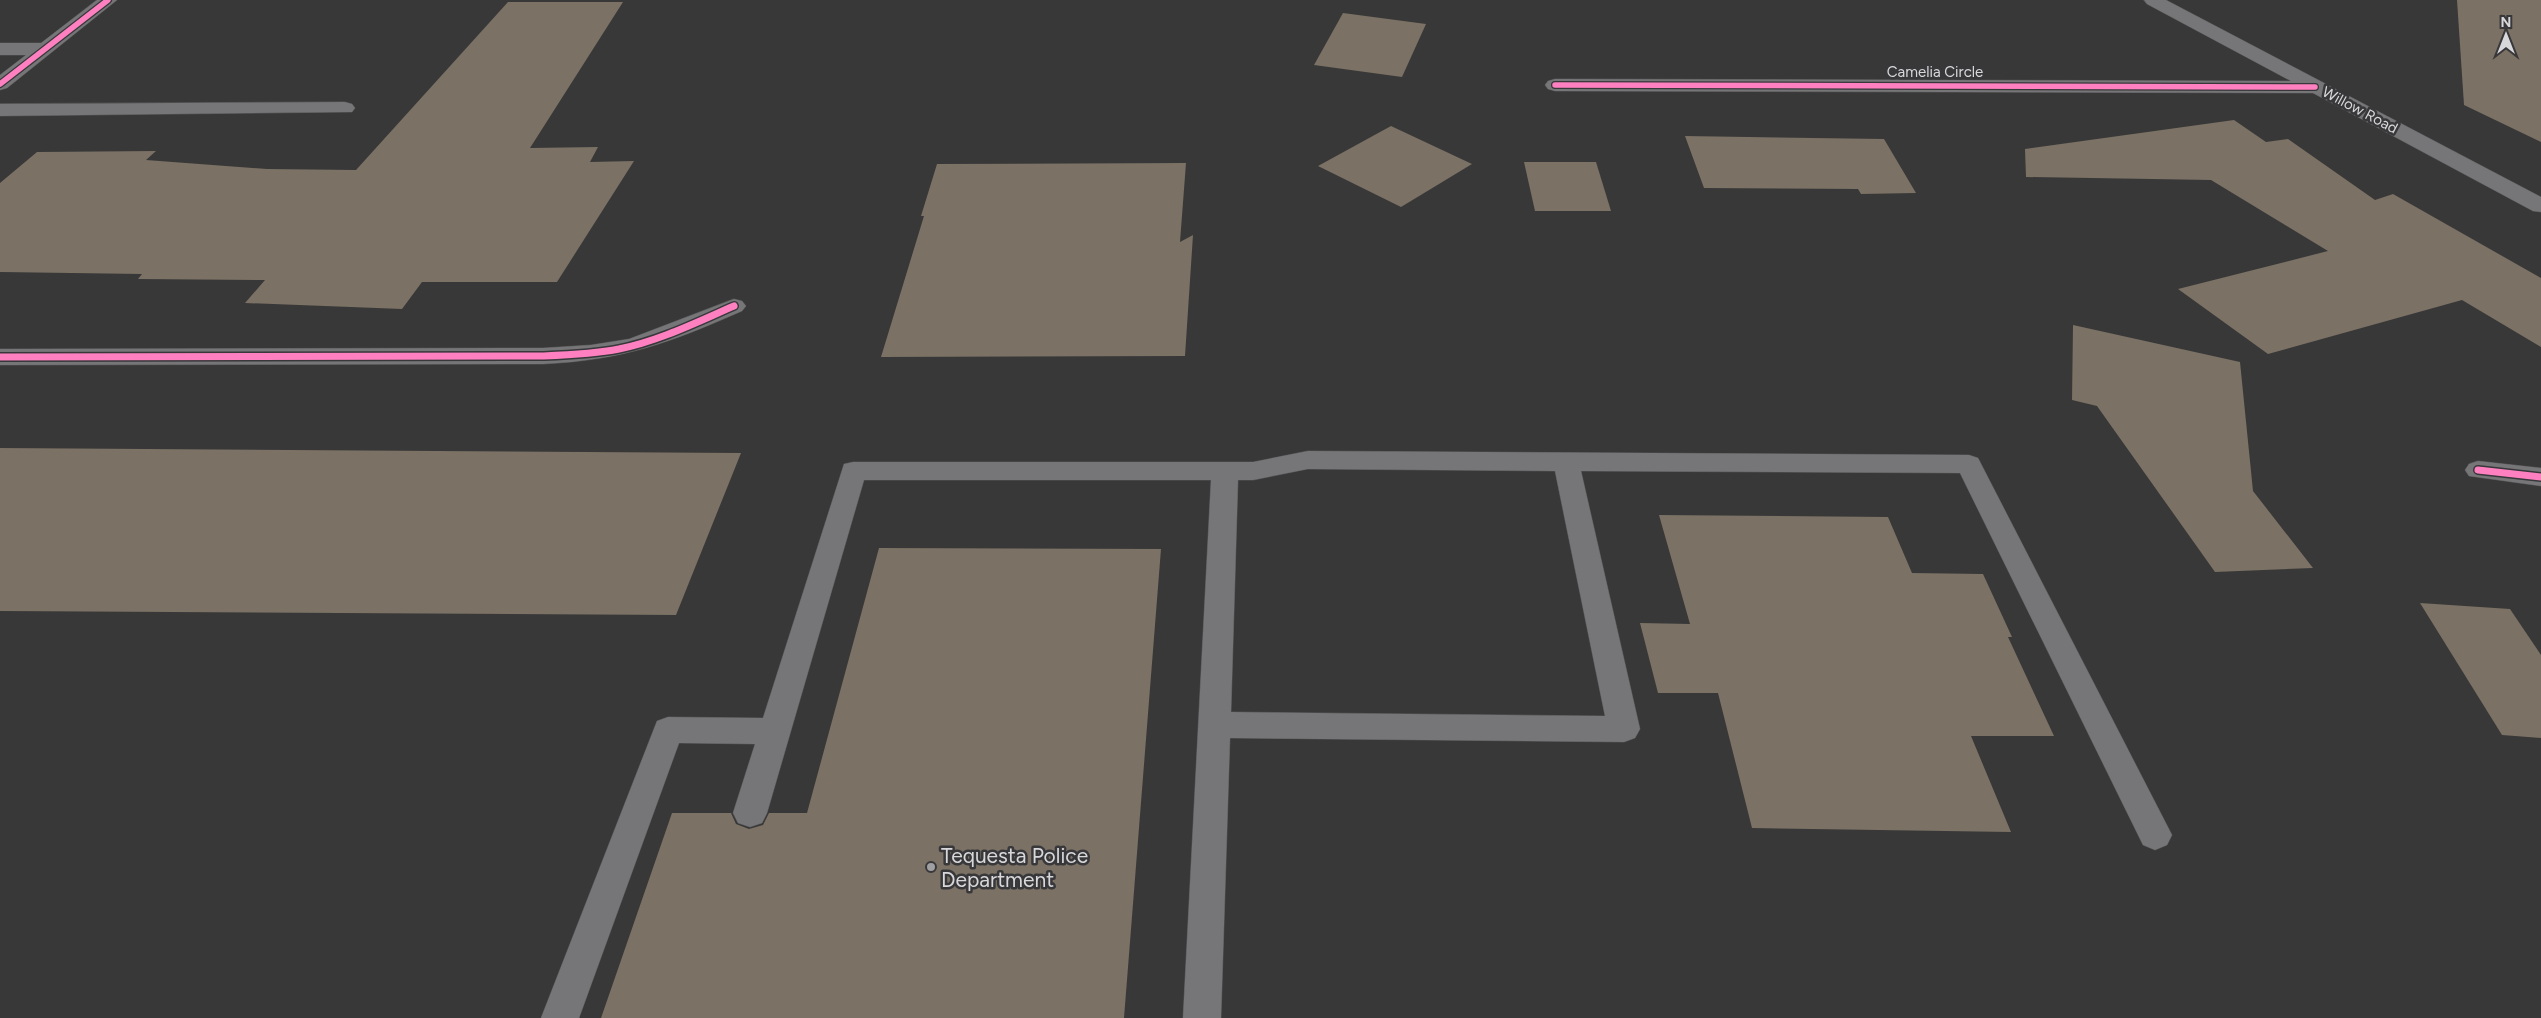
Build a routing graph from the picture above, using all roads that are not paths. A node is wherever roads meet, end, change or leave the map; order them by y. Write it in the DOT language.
graph roads {
  1 [pos="108,0"];
  2 [pos="2152,0"];
  3 [pos="0,49"];
  4 [pos="44,49"];
  5 [pos="0,84"];
  6 [pos="1555,86"];
  7 [pos="2315,86"];
  8 [pos="345,108"];
  9 [pos="0,110"];
  10 [pos="2541,206"];
  11 [pos="734,306"];
  12 [pos="0,357"];
  13 [pos="1566,461"];
  14 [pos="2478,470"];
  15 [pos="1225,471"];
  16 [pos="2541,477"];
  17 [pos="1215,725"];
  18 [pos="775,731"];
  19 [pos="750,812"];
  20 [pos="2155,835"];
  21 [pos="560,1018"];
  22 [pos="1202,1018"];
  1 -- 4 [label="street"];
  2 -- 7 [label="street, Willow Road"];
  3 -- 4 [label="street"];
  4 -- 5 [label="street"];
  6 -- 7 [label="street, Camelia Circle"];
  7 -- 10 [label="street, Willow Road"];
  8 -- 9 [label="street"];
  11 -- 12 [label="street"];
  13 -- 15 [label="street"];
  13 -- 17 [label="street"];
  13 -- 20 [label="street"];
  14 -- 16 [label="street"];
  15 -- 17 [label="street"];
  15 -- 18 [label="street"];
  17 -- 22 [label="street"];
  18 -- 19 [label="street"];
  18 -- 21 [label="street"];
}
